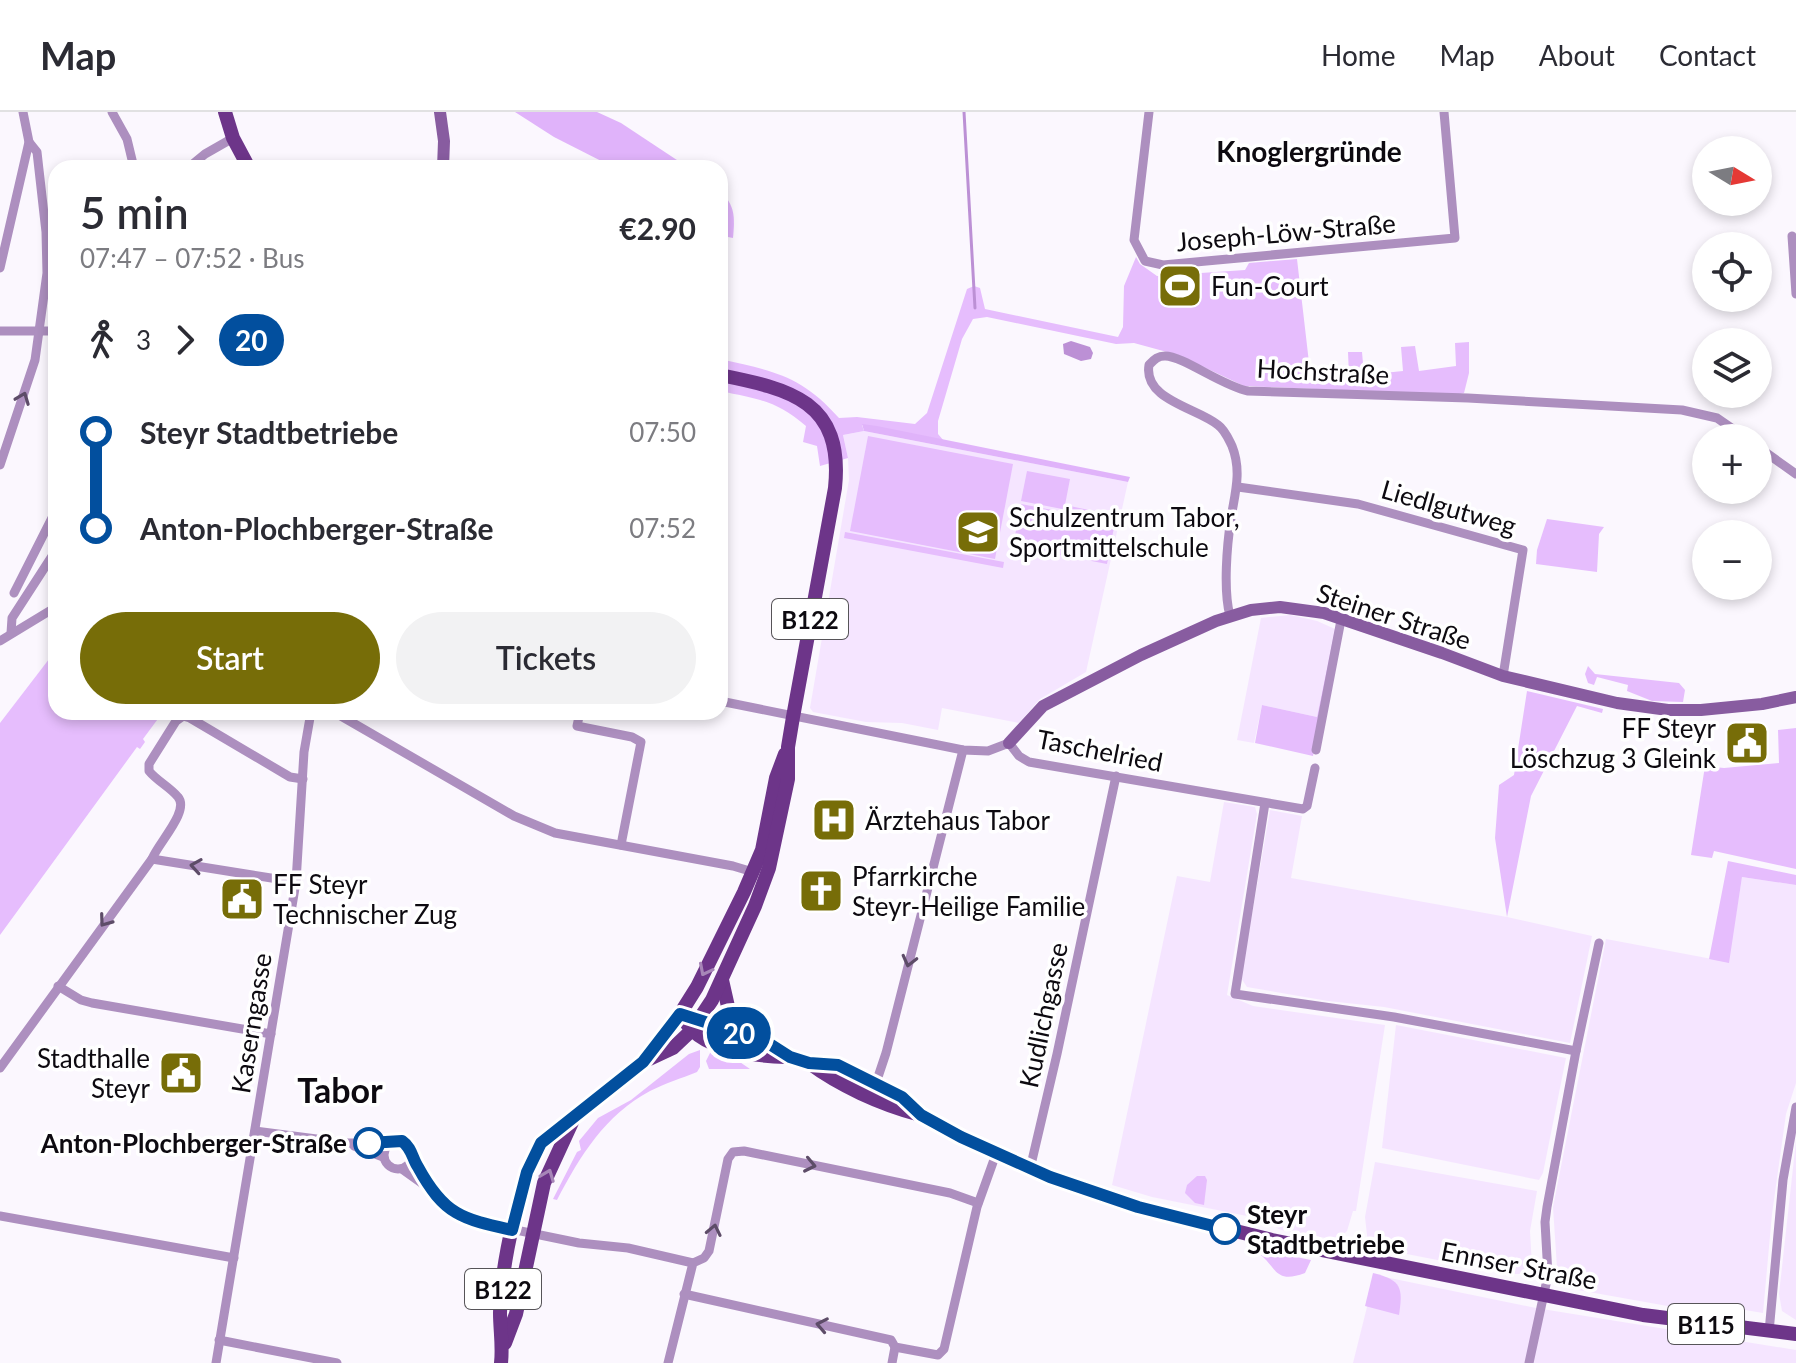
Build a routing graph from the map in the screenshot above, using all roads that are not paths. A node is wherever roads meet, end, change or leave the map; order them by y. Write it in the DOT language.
graph roads {
  1 [pos="23,112"];
  2 [pos="112,112"];
  3 [pos="225,112"];
  4 [pos="440,112"];
  5 [pos="1149,112"];
  6 [pos="1444,112"];
  7 [pos="233,138"];
  8 [pos="29,142"];
  9 [pos="132,160"];
  10 [pos="198,160"];
  11 [pos="245,160"];
  12 [pos="443,160"];
  13 [pos="1792,236"];
  14 [pos="0,268"];
  15 [pos="1796,294"];
  16 [pos="41,330"];
  17 [pos="48,330"];
  18 [pos="0,331"];
  19 [pos="728,377"];
  20 [pos="1728,424"];
  21 [pos="1772,457"];
  22 [pos="0,465"];
  23 [pos="1796,474"];
  24 [pos="1238,487"];
  25 [pos="48,526"];
  26 [pos="48,562"];
  27 [pos="14,593"];
  28 [pos="48,612"];
  29 [pos="1230,616"];
  30 [pos="1341,620"];
  31 [pos="11,633"];
  32 [pos="0,641"];
  33 [pos="1503,676"];
  34 [pos="1796,697"];
  35 [pos="728,702"];
  36 [pos="793,717"];
  37 [pos="177,720"];
  38 [pos="190,720"];
  39 [pos="310,720"];
  40 [pos="348,720"];
  41 [pos="578,720"];
  42 [pos="1009,743"];
  43 [pos="788,747"];
  44 [pos="963,750"];
  45 [pos="1316,750"];
  46 [pos="1315,768"];
  47 [pos="1116,776"];
  48 [pos="303,779"];
  49 [pos="1265,803"];
  50 [pos="621,845"];
  51 [pos="152,859"];
  52 [pos="753,872"];
  53 [pos="296,882"];
  54 [pos="1599,943"];
  55 [pos="722,980"];
  56 [pos="58,986"];
  57 [pos="680,1014"];
  58 [pos="696,1025"];
  59 [pos="271,1034"];
  60 [pos="765,1041"];
  61 [pos="1576,1051"];
  62 [pos="790,1057"];
  63 [pos="643,1062"];
  64 [pos="809,1063"];
  65 [pos="0,1068"];
  66 [pos="876,1083"];
  67 [pos="1796,1107"];
  68 [pos="921,1115"];
  69 [pos="573,1119"];
  70 [pos="255,1131"];
  71 [pos="347,1143"];
  72 [pos="390,1143"];
  73 [pos="996,1154"];
  74 [pos="383,1157"];
  75 [pos="412,1157"];
  76 [pos="402,1169"];
  77 [pos="1030,1169"];
  78 [pos="430,1189"];
  79 [pos="978,1203"];
  80 [pos="0,1216"];
  81 [pos="512,1230"];
  82 [pos="532,1233"];
  83 [pos="234,1258"];
  84 [pos="693,1263"];
  85 [pos="684,1294"];
  86 [pos="1545,1295"];
  87 [pos="1769,1332"];
  88 [pos="1796,1334"];
  89 [pos="219,1340"];
  90 [pos="895,1347"];
  91 [pos="502,1356"];
  92 [pos="296,1359"];
  93 [pos="216,1363"];
  94 [pos="337,1363"];
  95 [pos="668,1363"];
  96 [pos="892,1363"];
  97 [pos="1529,1363"];
  1 -- 8 [label="street"];
  2 -- 9 [label="street"];
  3 -- 7 [label="main road"];
  4 -- 12 [label="street"];
  5 -- 6 [label="street, Joseph-Löw-Straße"];
  7 -- 10 [label="street"];
  7 -- 11 [label="main road"];
  8 -- 14 [label="street"];
  8 -- 16 [label="street"];
  13 -- 15 [label="street"];
  16 -- 17 [label="street"];
  16 -- 18 [label="street"];
  22 -- 16 [label="street, one-way"];
  19 -- 36 [label="main road, B122"];
  20 -- 24 [label="street, Hochstraße"];
  21 -- 23 [label="street"];
  24 -- 29 [label="street, Hochstraße"];
  24 -- 33 [label="street, Liedlgutweg"];
  25 -- 27 [label="street"];
  26 -- 31 [label="street"];
  28 -- 31 [label="street"];
  29 -- 30 [label="street, Steiner Straße"];
  29 -- 42 [label="street, Steiner Straße"];
  30 -- 33 [label="street, Steiner Straße"];
  30 -- 45 [label="street"];
  31 -- 32 [label="street"];
  33 -- 34 [label="street, Steiner Straße"];
  35 -- 36 [label="street, Taschelried"];
  36 -- 43 [label="main road, B122"];
  36 -- 44 [label="street, Taschelried"];
  37 -- 51 [label="street"];
  38 -- 48 [label="street"];
  39 -- 48 [label="street, Kaserngasse"];
  40 -- 50 [label="street"];
  41 -- 50 [label="street"];
  42 -- 44 [label="street, Taschelried"];
  42 -- 47 [label="street, Taschelried"];
  43 -- 52 [label="main road, B122"];
  43 -- 55 [label="main road, B122"];
  44 -- 66 [label="street, one-way"];
  46 -- 49 [label="street, Taschelried"];
  47 -- 49 [label="street, Taschelried"];
  47 -- 77 [label="street, Kudlichgasse"];
  48 -- 53 [label="street, Kaserngasse"];
  49 -- 61 [label="street"];
  50 -- 52 [label="street"];
  53 -- 51 [label="street, one-way"];
  51 -- 56 [label="street, one-way"];
  52 -- 57 [label="main road, B122, one-way"];
  53 -- 59 [label="street, Kaserngasse"];
  54 -- 61 [label="street"];
  55 -- 58 [label="main road, B122"];
  55 -- 60 [label="main road"];
  56 -- 59 [label="street"];
  56 -- 65 [label="street"];
  57 -- 58 [label="main road, Ennser Straße / B115"];
  57 -- 63 [label="main road, B122"];
  58 -- 60 [label="main road, Ennser Straße / B115"];
  58 -- 62 [label="main road, Ennser Straße / B115"];
  58 -- 63 [label="main road, B122"];
  59 -- 70 [label="street, Kaserngasse"];
  60 -- 62 [label="main road, Ennser Straße / B115"];
  61 -- 86 [label="street"];
  62 -- 64 [label="main road, Ennser Straße / B115"];
  63 -- 69 [label="main road, B122"];
  64 -- 66 [label="main road, Ennser Straße / B115"];
  64 -- 68 [label="main road, Ennser Straße / B115"];
  66 -- 68 [label="main road, Ennser Straße / B115"];
  67 -- 87 [label="street"];
  68 -- 73 [label="main road, Ennser Straße / B115"];
  69 -- 81 [label="main road, B122"];
  82 -- 69 [label="main road, B122, one-way"];
  70 -- 71 [label="street"];
  70 -- 83 [label="street, Kaserngasse"];
  71 -- 72 [label="street"];
  71 -- 74 [label="street"];
  72 -- 74 [label="street"];
  72 -- 75 [label="street"];
  73 -- 77 [label="main road, Ennser Straße / B115"];
  73 -- 79 [label="street"];
  74 -- 76 [label="street"];
  75 -- 76 [label="street"];
  75 -- 78 [label="street"];
  76 -- 78 [label="street"];
  77 -- 86 [label="main road, Ennser Straße / B115"];
  78 -- 81 [label="street"];
  84 -- 79 [label="street, one-way"];
  79 -- 90 [label="street"];
  80 -- 83 [label="street"];
  81 -- 82 [label="street"];
  81 -- 91 [label="main road, B122"];
  82 -- 84 [label="street"];
  82 -- 91 [label="main road, B122"];
  83 -- 89 [label="street, Kaserngasse"];
  84 -- 85 [label="street"];
  90 -- 85 [label="street, one-way"];
  85 -- 95 [label="street"];
  86 -- 87 [label="main road, Ennser Straße / B115"];
  86 -- 97 [label="street"];
  87 -- 88 [label="main road, Ennser Straße / B115"];
  89 -- 92 [label="street"];
  89 -- 93 [label="street, Kaserngasse"];
  90 -- 96 [label="street"];
  92 -- 94 [label="street"];
}
